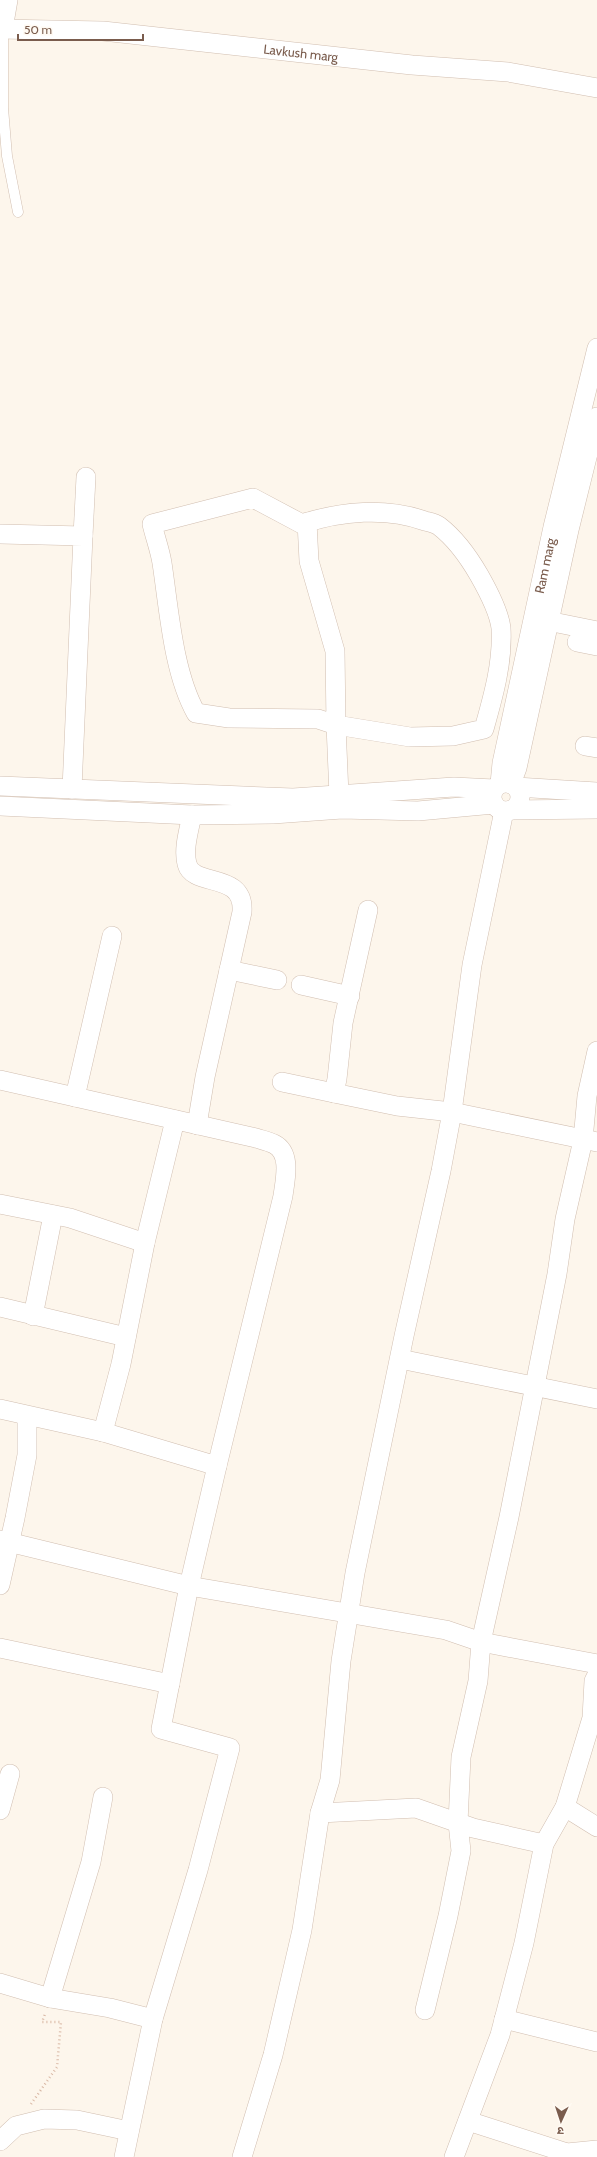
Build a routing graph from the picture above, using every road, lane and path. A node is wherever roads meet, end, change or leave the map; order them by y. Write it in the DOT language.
graph roads {
  1 [pos="8,0"];
  2 [pos="1,29"];
  3 [pos="597,88"];
  4 [pos="18,212"];
  5 [pos="597,348"];
  6 [pos="597,416"];
  7 [pos="86,477"];
  8 [pos="307,522"];
  9 [pos="0,534"];
  10 [pos="83,536"];
  11 [pos="542,620"];
  12 [pos="597,631"];
  13 [pos="577,642"];
  14 [pos="597,646"];
  15 [pos="336,725"];
  16 [pos="0,786"];
  17 [pos="72,789"];
  18 [pos="597,792"];
  19 [pos="339,795"];
  20 [pos="504,795"];
  21 [pos="0,806"];
  22 [pos="597,809"];
  23 [pos="192,815"];
  24 [pos="368,910"];
  25 [pos="112,936"];
  26 [pos="229,970"];
  27 [pos="277,980"];
  28 [pos="301,985"];
  29 [pos="350,996"];
  30 [pos="597,1051"];
  31 [pos="0,1080"];
  32 [pos="282,1082"];
  33 [pos="334,1093"];
  34 [pos="75,1097"];
  35 [pos="452,1112"];
  36 [pos="175,1120"];
  37 [pos="197,1125"];
  38 [pos="590,1141"];
  39 [pos="0,1204"];
  40 [pos="53,1215"];
  41 [pos="146,1243"];
  42 [pos="0,1307"];
  43 [pos="33,1316"];
  44 [pos="126,1337"];
  45 [pos="400,1359"];
  46 [pos="534,1387"];
  47 [pos="597,1399"];
  48 [pos="0,1409"];
  49 [pos="27,1416"];
  50 [pos="103,1432"];
  51 [pos="217,1466"];
  52 [pos="5,1541"];
  53 [pos="0,1584"];
  54 [pos="189,1586"];
  55 [pos="347,1614"];
  56 [pos="481,1642"];
  57 [pos="0,1648"];
  58 [pos="597,1664"];
  59 [pos="597,1675"];
  60 [pos="170,1684"];
  61 [pos="10,1774"];
  62 [pos="102,1797"];
  63 [pos="565,1807"];
  64 [pos="0,1810"];
  65 [pos="320,1813"];
  66 [pos="458,1823"];
  67 [pos="597,1827"];
  68 [pos="544,1844"];
  69 [pos="0,1983"];
  70 [pos="50,1998"];
  71 [pos="425,2010"];
  72 [pos="153,2019"];
  73 [pos="504,2020"];
  74 [pos="597,2042"];
  75 [pos="468,2121"];
  76 [pos="16,2126"];
  77 [pos="129,2131"];
  78 [pos="0,2141"];
  79 [pos="597,2150"];
  80 [pos="124,2157"];
  81 [pos="242,2157"];
  82 [pos="454,2157"];
  1 -- 2 [label="street"];
  2 -- 3 [label="street, Lavkush marg"];
  2 -- 4 [label="lane"];
  5 -- 11 [label="street, Ram marg"];
  6 -- 11 [label="street"];
  7 -- 10 [label="street"];
  8 -- 15 [label="street"];
  8 -- 15 [label="street"];
  8 -- 15 [label="street"];
  9 -- 10 [label="street"];
  10 -- 17 [label="street"];
  11 -- 12 [label="street"];
  11 -- 20 [label="street, Ram marg"];
  13 -- 14 [label="street"];
  15 -- 19 [label="street"];
  16 -- 17 [label="street"];
  17 -- 19 [label="street"];
  18 -- 20 [label="street"];
  19 -- 20 [label="street"];
  20 -- 22 [label="street"];
  20 -- 23 [label="street"];
  20 -- 35 [label="street, Ram marg"];
  21 -- 23 [label="street"];
  23 -- 26 [label="street"];
  24 -- 29 [label="street"];
  25 -- 34 [label="street"];
  26 -- 27 [label="street"];
  26 -- 37 [label="street"];
  28 -- 29 [label="street"];
  29 -- 33 [label="street"];
  30 -- 38 [label="street"];
  31 -- 34 [label="street"];
  32 -- 33 [label="street"];
  33 -- 35 [label="street"];
  34 -- 36 [label="street"];
  35 -- 38 [label="street"];
  35 -- 45 [label="street, Ram marg"];
  36 -- 37 [label="street"];
  36 -- 41 [label="street"];
  37 -- 51 [label="street"];
  38 -- 46 [label="street"];
  39 -- 40 [label="street"];
  40 -- 41 [label="street"];
  40 -- 43 [label="street"];
  41 -- 44 [label="street"];
  42 -- 43 [label="street"];
  43 -- 44 [label="street"];
  44 -- 50 [label="street"];
  45 -- 46 [label="street"];
  45 -- 55 [label="street, Ram marg"];
  46 -- 47 [label="street"];
  46 -- 56 [label="street"];
  48 -- 49 [label="street"];
  49 -- 50 [label="street"];
  49 -- 52 [label="street"];
  50 -- 51 [label="street"];
  51 -- 54 [label="street"];
  52 -- 53 [label="street"];
  52 -- 54 [label="street"];
  54 -- 55 [label="street"];
  54 -- 60 [label="street"];
  55 -- 56 [label="street"];
  55 -- 65 [label="street, Ram marg"];
  56 -- 58 [label="street"];
  56 -- 66 [label="street"];
  57 -- 60 [label="street"];
  59 -- 63 [label="street"];
  60 -- 72 [label="street"];
  61 -- 64 [label="street"];
  62 -- 70 [label="street"];
  63 -- 67 [label="street"];
  63 -- 68 [label="street"];
  65 -- 66 [label="street"];
  65 -- 81 [label="street, Ram marg"];
  66 -- 68 [label="street"];
  66 -- 71 [label="street"];
  68 -- 73 [label="street"];
  69 -- 70 [label="street"];
  70 -- 72 [label="street"];
  70 -- 76 [label="path"];
  72 -- 77 [label="street"];
  73 -- 74 [label="street"];
  73 -- 75 [label="street"];
  75 -- 79 [label="street"];
  75 -- 82 [label="street"];
  76 -- 77 [label="street"];
  76 -- 78 [label="street"];
  77 -- 80 [label="street"];
}
